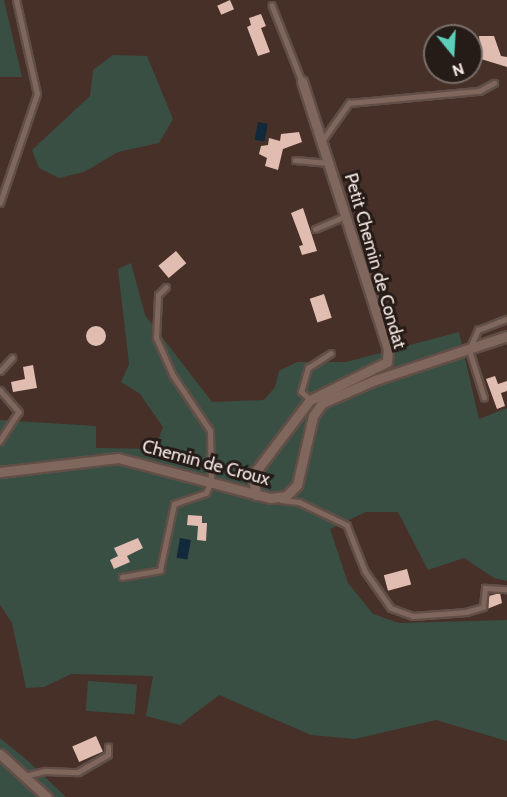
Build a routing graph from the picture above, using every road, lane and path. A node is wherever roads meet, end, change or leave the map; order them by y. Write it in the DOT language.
graph roads {
  1 [pos="16,0"];
  2 [pos="272,5"];
  3 [pos="302,81"];
  4 [pos="494,83"];
  5 [pos="322,141"];
  6 [pos="295,160"];
  7 [pos="329,163"];
  8 [pos="0,202"];
  9 [pos="346,216"];
  10 [pos="315,229"];
  11 [pos="166,287"];
  12 [pos="507,319"];
  13 [pos="507,336"];
  14 [pos="469,350"];
  15 [pos="331,353"];
  16 [pos="12,358"];
  17 [pos="0,371"];
  18 [pos="0,390"];
  19 [pos="484,398"];
  20 [pos="310,400"];
  21 [pos="0,441"];
  22 [pos="0,472"];
  23 [pos="211,482"];
  24 [pos="256,495"];
  25 [pos="270,498"];
  26 [pos="123,577"];
  27 [pos="507,589"];
  28 [pos="108,747"];
  29 [pos="0,754"];
  30 [pos="25,776"];
  31 [pos="47,797"];
  1 -- 8 [label="lane"];
  2 -- 3 [label="lane"];
  3 -- 5 [label="street, Petit Chemin de Condat"];
  4 -- 5 [label="lane"];
  5 -- 7 [label="street, Petit Chemin de Condat"];
  6 -- 7 [label="lane"];
  7 -- 9 [label="street, Petit Chemin de Condat"];
  9 -- 10 [label="lane"];
  9 -- 20 [label="street, Petit Chemin de Condat"];
  11 -- 23 [label="lane"];
  12 -- 14 [label="lane"];
  13 -- 14 [label="street, Chemin de Croux"];
  14 -- 19 [label="lane"];
  14 -- 25 [label="street, Chemin de Croux"];
  15 -- 20 [label="lane"];
  16 -- 17 [label="lane"];
  18 -- 21 [label="lane"];
  20 -- 24 [label="street, Petit Chemin de Condat"];
  22 -- 23 [label="street, Chemin de Croux"];
  23 -- 24 [label="street, Chemin de Croux"];
  23 -- 26 [label="lane"];
  24 -- 25 [label="street, Chemin de Croux"];
  25 -- 27 [label="lane"];
  28 -- 30 [label="lane"];
  29 -- 30 [label="street"];
  30 -- 31 [label="street"];
}
